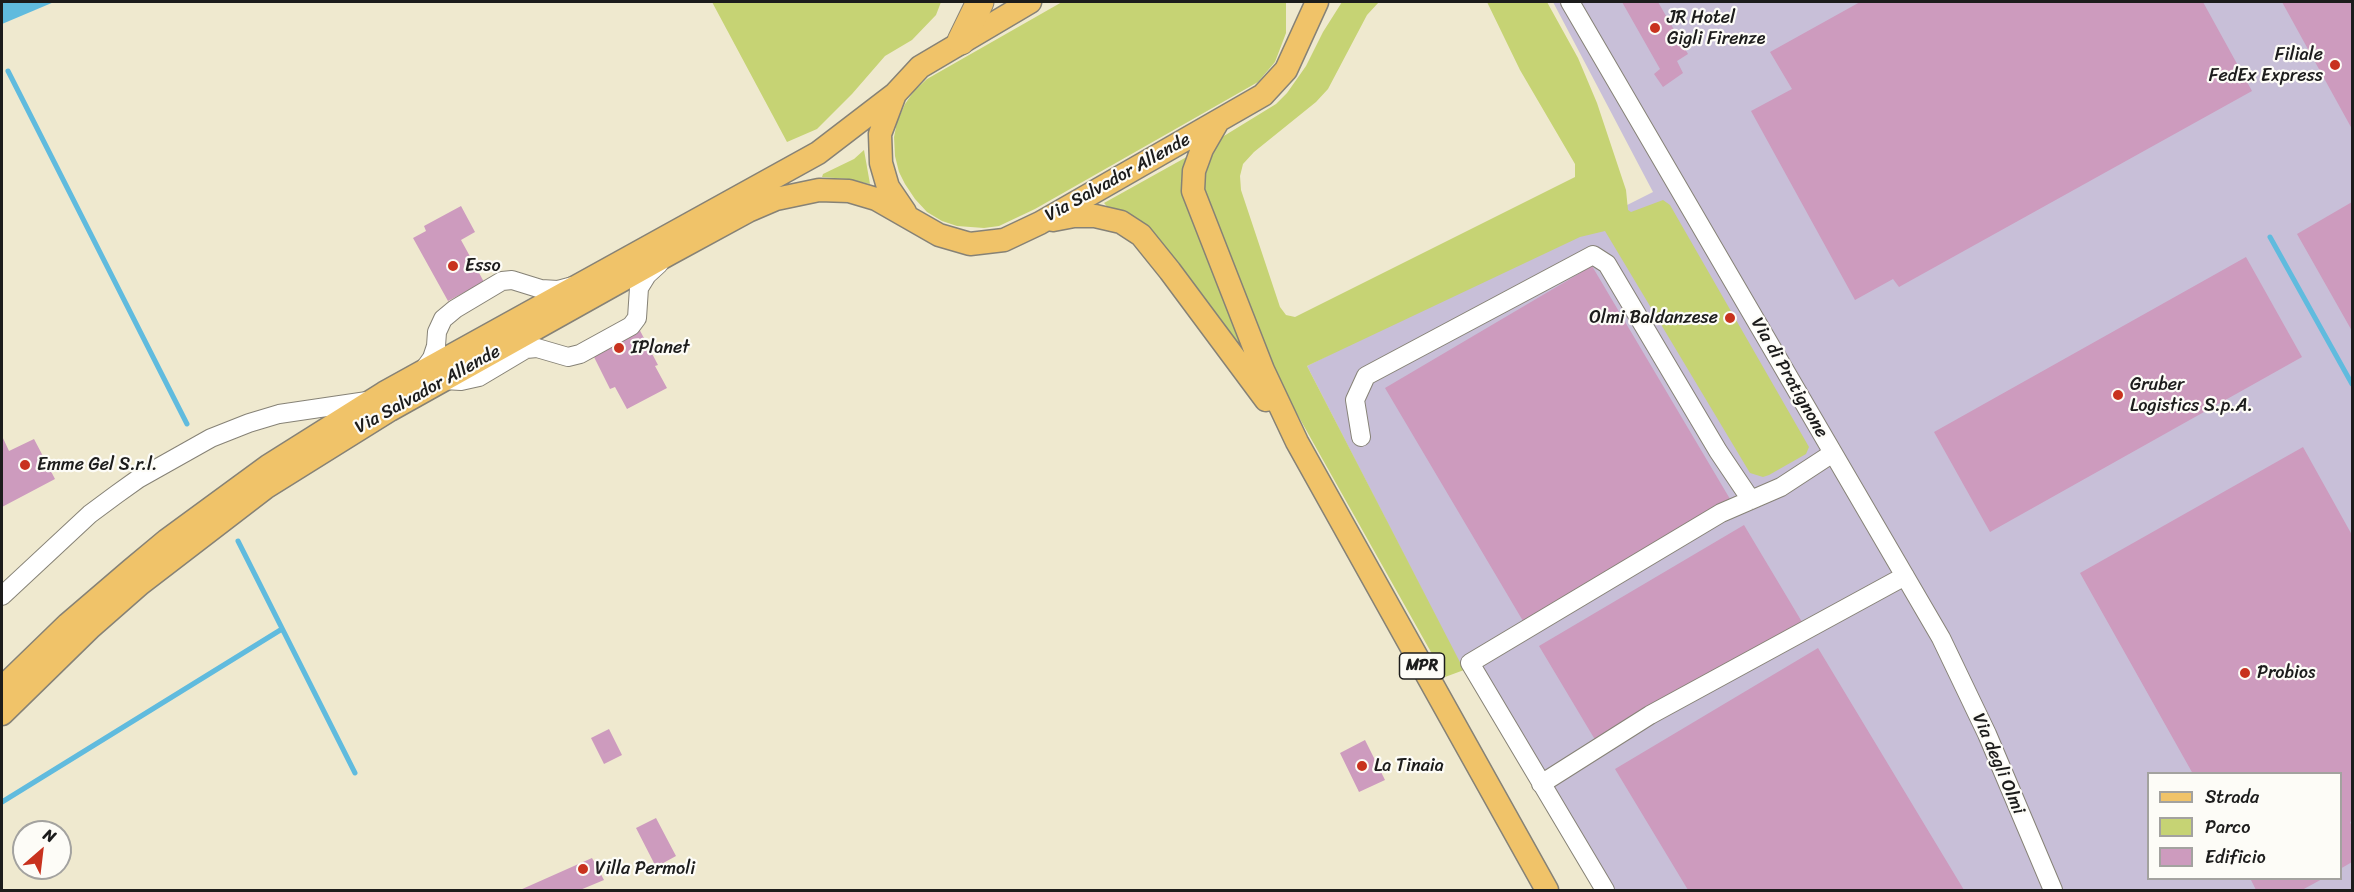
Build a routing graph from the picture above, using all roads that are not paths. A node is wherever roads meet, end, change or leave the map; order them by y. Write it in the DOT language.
graph roads {
  1 [pos="980,2"];
  2 [pos="1030,2"];
  3 [pos="1300,2"];
  4 [pos="1317,2"];
  5 [pos="1570,3"];
  6 [pos="961,41"];
  7 [pos="1297,43"];
  8 [pos="895,94"];
  9 [pos="1218,122"];
  10 [pos="909,218"];
  11 [pos="1040,223"];
  12 [pos="669,254"];
  13 [pos="578,284"];
  14 [pos="422,372"];
  15 [pos="443,380"];
  16 [pos="369,401"];
  17 [pos="1361,437"];
  18 [pos="1298,442"];
  19 [pos="1833,453"];
  20 [pos="1751,500"];
  21 [pos="1905,576"];
  22 [pos="2,596"];
  23 [pos="1941,638"];
  24 [pos="2,688"];
  25 [pos="2,714"];
  26 [pos="1541,784"];
  27 [pos="1547,891"];
  28 [pos="1605,891"];
  29 [pos="2053,891"];
  1 -- 6 [label="highway"];
  2 -- 6 [label="main road, Via Salvador Allende"];
  3 -- 7 [label="main road, Via Salvador Allende"];
  4 -- 7 [label="main road, Via Salvador Allende"];
  5 -- 19 [label="street, Via di Pratignone"];
  6 -- 8 [label="main road, Via Salvador Allende"];
  7 -- 9 [label="main road, Via Salvador Allende"];
  8 -- 10 [label="main road, Via Salvador Allende"];
  8 -- 13 [label="main road, Via Salvador Allende"];
  9 -- 11 [label="main road, Via Salvador Allende"];
  9 -- 18 [label="main road, MPR"];
  10 -- 11 [label="main road, Via Salvador Allende"];
  10 -- 12 [label="main road, Via Salvador Allende"];
  11 -- 18 [label="main road, MPR"];
  12 -- 15 [label="main road, Via Salvador Allende"];
  12 -- 15 [label="street"];
  13 -- 14 [label="main road, Via Salvador Allende"];
  13 -- 14 [label="street"];
  14 -- 16 [label="main road, Via Salvador Allende"];
  15 -- 25 [label="main road, Via Salvador Allende"];
  16 -- 22 [label="street, Via Salvador Allende"];
  16 -- 24 [label="main road, Via Salvador Allende"];
  17 -- 20 [label="street"];
  18 -- 27 [label="main road, MPR"];
  19 -- 20 [label="street"];
  19 -- 21 [label="street, Via di Pratignone"];
  20 -- 26 [label="street"];
  21 -- 23 [label="street, Via di Pratignone"];
  21 -- 26 [label="street"];
  23 -- 29 [label="street, Via degli Olmi"];
  26 -- 28 [label="street"];
}
